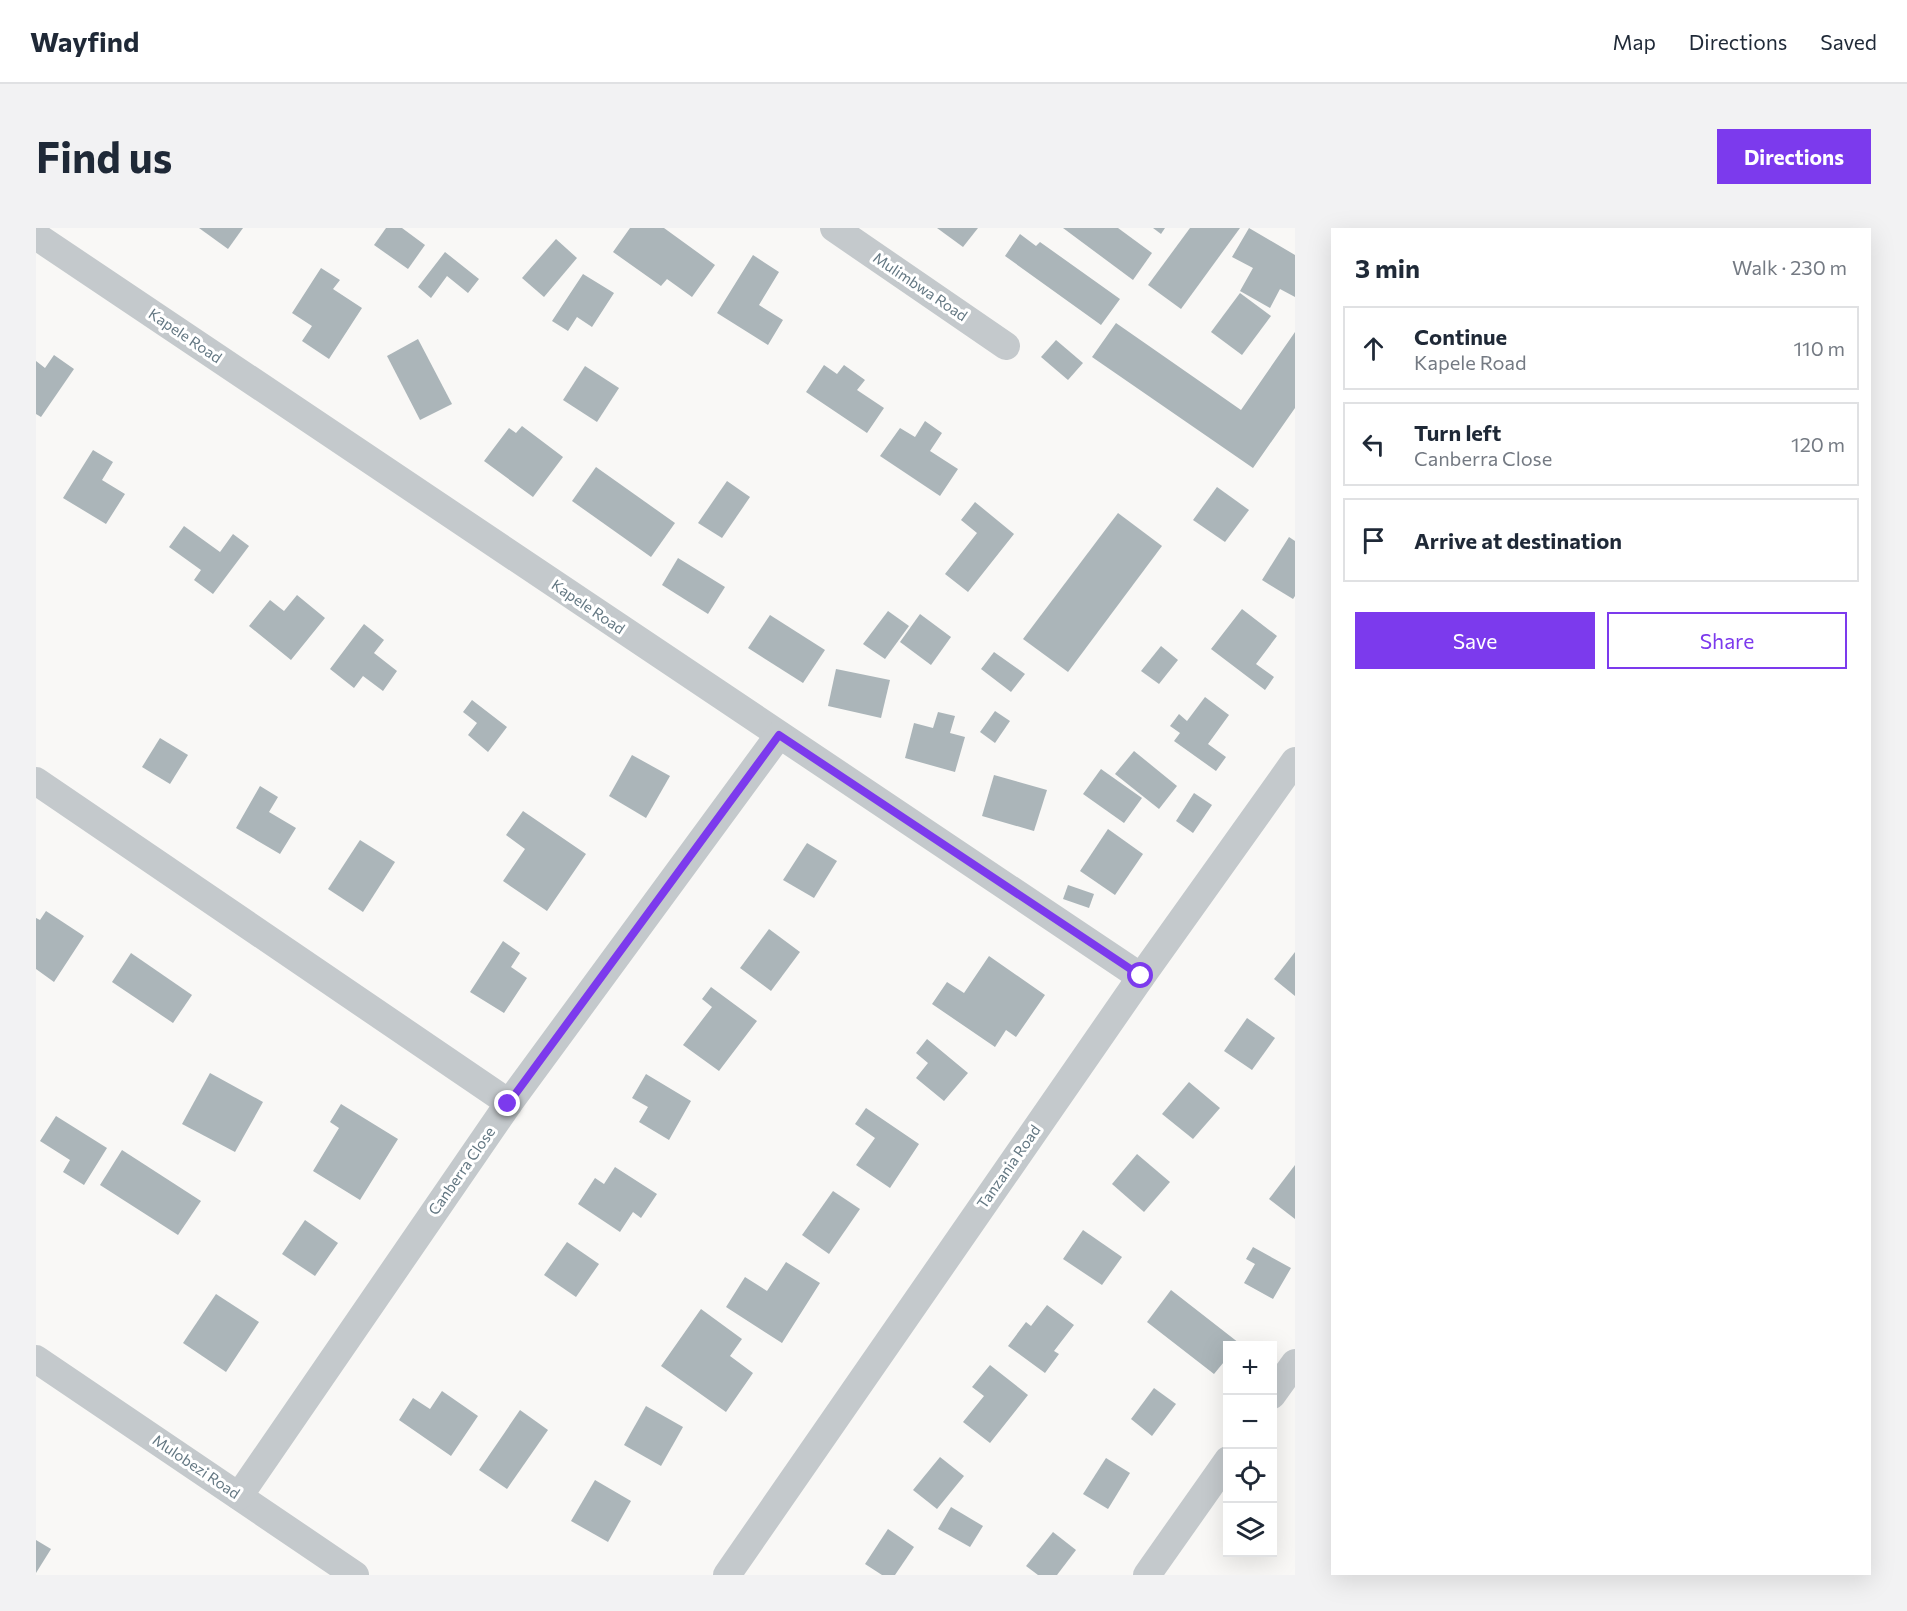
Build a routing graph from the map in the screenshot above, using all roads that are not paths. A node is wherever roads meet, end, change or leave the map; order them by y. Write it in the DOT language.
graph roads {
  1 [pos="834,228"];
  2 [pos="36,236"];
  3 [pos="1006,346"];
  4 [pos="779,735"];
  5 [pos="1295,761"];
  6 [pos="36,781"];
  7 [pos="1141,976"];
  8 [pos="508,1104"];
  9 [pos="36,1359"];
  10 [pos="1295,1363"];
  11 [pos="1277,1388"];
  12 [pos="1223,1466"];
  13 [pos="239,1496"];
  14 [pos="355,1575"];
  15 [pos="727,1575"];
  16 [pos="1148,1575"];
  1 -- 3 [label="street, Mulimbwa Road"];
  2 -- 4 [label="street, Kapele Road"];
  4 -- 7 [label="street, Kapele Road"];
  4 -- 8 [label="street, Canberra Close"];
  5 -- 7 [label="street, Tanzania Road"];
  6 -- 8 [label="street"];
  7 -- 15 [label="street, Tanzania Road"];
  8 -- 13 [label="street, Canberra Close"];
  9 -- 13 [label="street, Mulobezi Road"];
  10 -- 11 [label="street"];
  12 -- 16 [label="street"];
  13 -- 14 [label="street, Mulobezi Road"];
}
